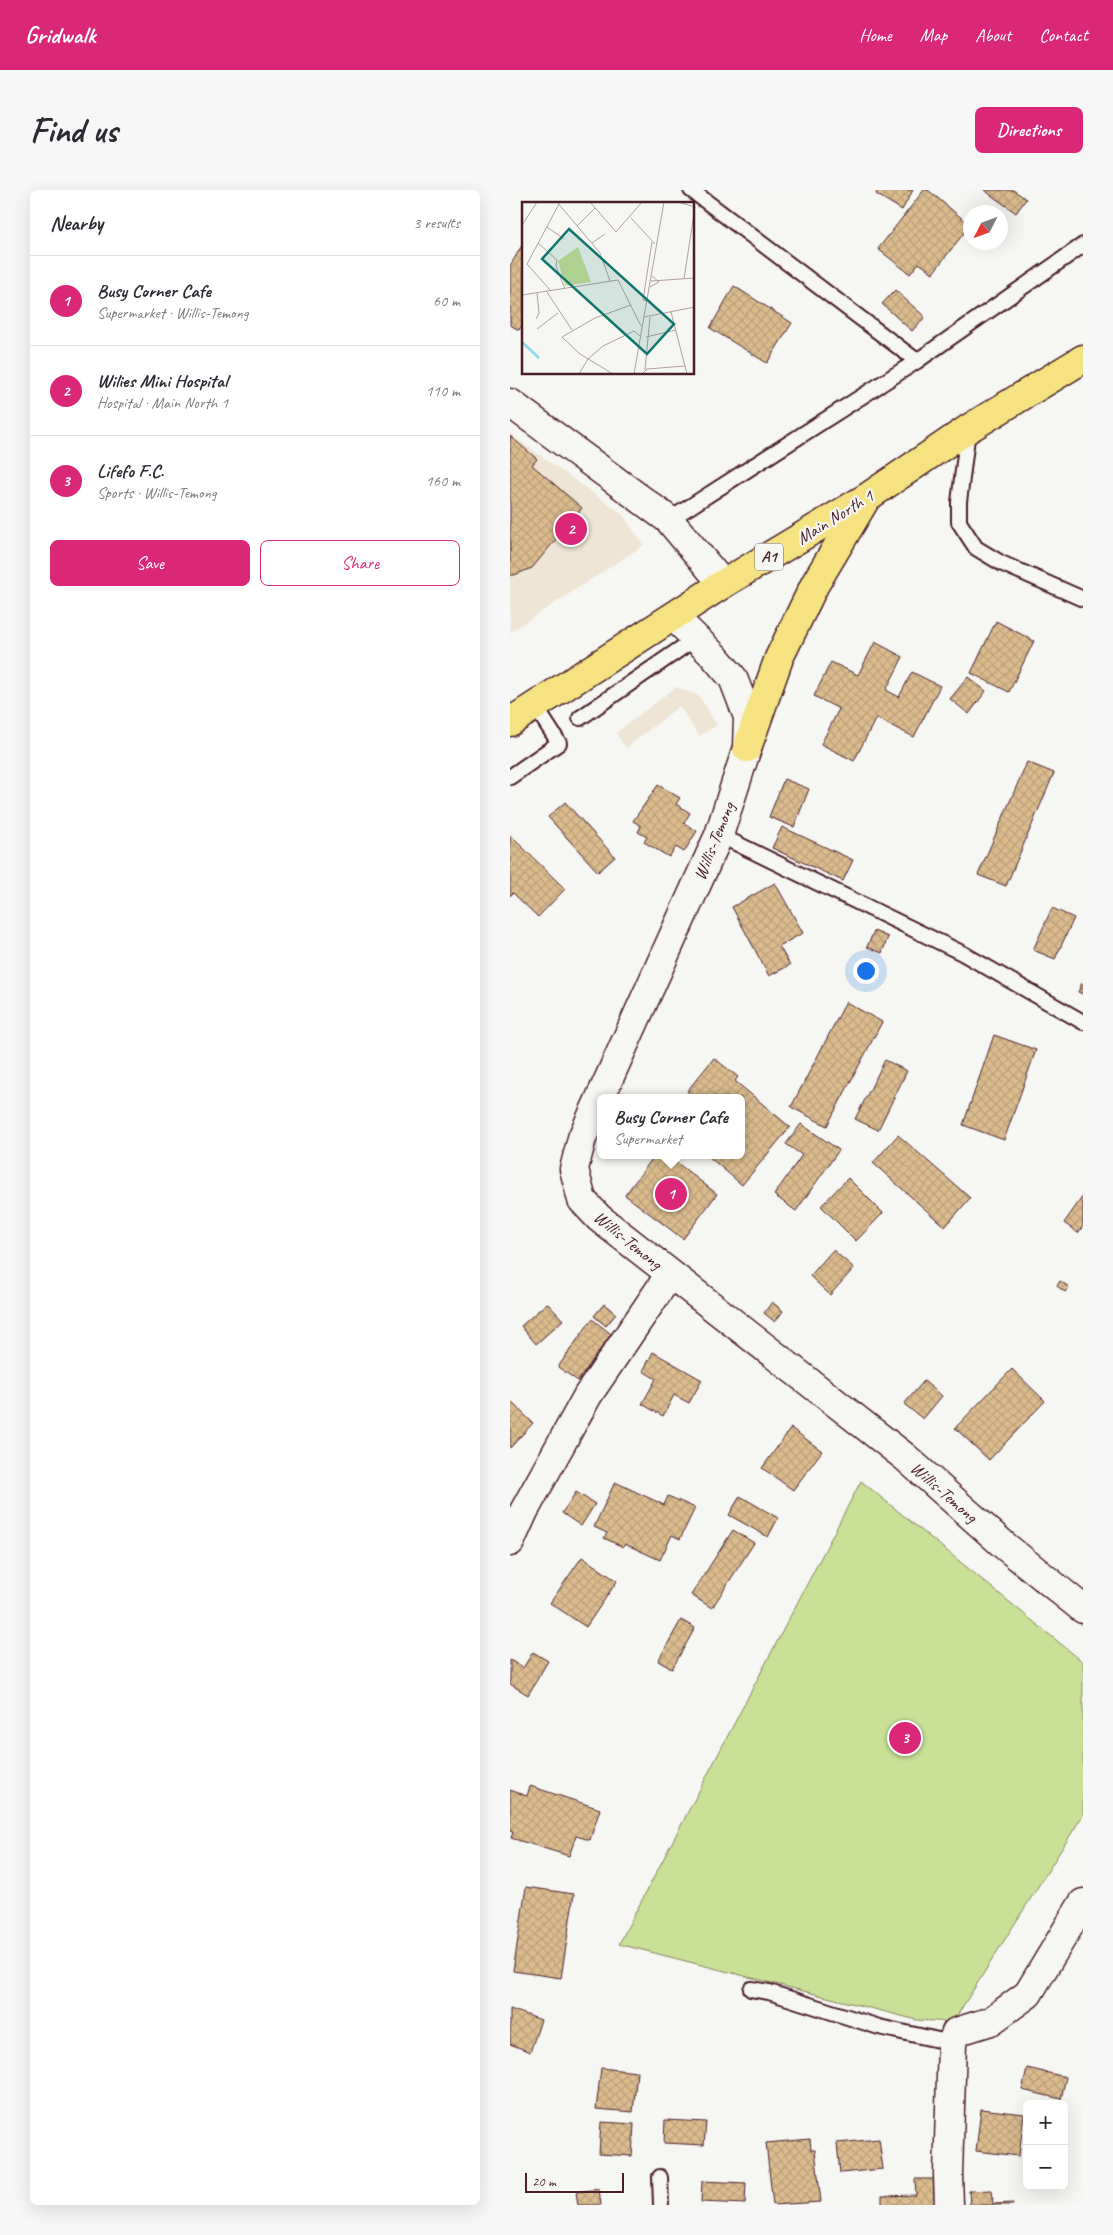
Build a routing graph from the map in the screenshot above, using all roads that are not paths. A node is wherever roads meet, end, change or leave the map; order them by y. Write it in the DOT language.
graph roads {
  1 [pos="690,190"];
  2 [pos="1083,245"];
  3 [pos="1083,359"];
  4 [pos="917,361"];
  5 [pos="510,403"];
  6 [pos="968,429"];
  7 [pos="866,498"];
  8 [pos="669,520"];
  9 [pos="723,584"];
  10 [pos="1083,599"];
  11 [pos="674,617"];
  12 [pos="696,638"];
  13 [pos="535,706"];
  14 [pos="580,718"];
  15 [pos="510,722"];
  16 [pos="747,748"];
  17 [pos="510,777"];
  18 [pos="719,835"];
  19 [pos="1083,1022"];
  20 [pos="602,1094"];
  21 [pos="597,1105"];
  22 [pos="670,1274"];
  23 [pos="510,1542"];
  24 [pos="1083,1609"];
  25 [pos="1083,1902"];
  26 [pos="750,1989"];
  27 [pos="952,2043"];
  28 [pos="660,2176"];
  29 [pos="661,2205"];
  30 [pos="949,2205"];
  1 -- 4 [label="lane"];
  2 -- 4 [label="lane"];
  3 -- 6 [label="main road, Main North 1 / A1"];
  4 -- 8 [label="lane"];
  5 -- 8 [label="main road"];
  6 -- 7 [label="main road, Main North 1 / A1"];
  6 -- 10 [label="lane"];
  7 -- 9 [label="main road, Main North 1 / A1"];
  7 -- 16 [label="main road"];
  8 -- 9 [label="main road"];
  9 -- 11 [label="main road, Main North 1 / A1"];
  11 -- 12 [label="main road, Willis-Temong"];
  11 -- 13 [label="main road, Main North 1 / A1"];
  12 -- 14 [label="lane"];
  12 -- 16 [label="main road, Willis-Temong"];
  13 -- 15 [label="main road, Main North 1 / A1"];
  13 -- 17 [label="lane"];
  16 -- 18 [label="main road, Willis-Temong"];
  18 -- 19 [label="lane"];
  18 -- 20 [label="main road, Willis-Temong"];
  21 -- 22 [label="main road, Willis-Temong"];
  22 -- 23 [label="main road"];
  22 -- 24 [label="main road, Willis-Temong"];
  25 -- 27 [label="main road"];
  26 -- 27 [label="lane"];
  27 -- 30 [label="main road"];
  28 -- 29 [label="lane"];
}
